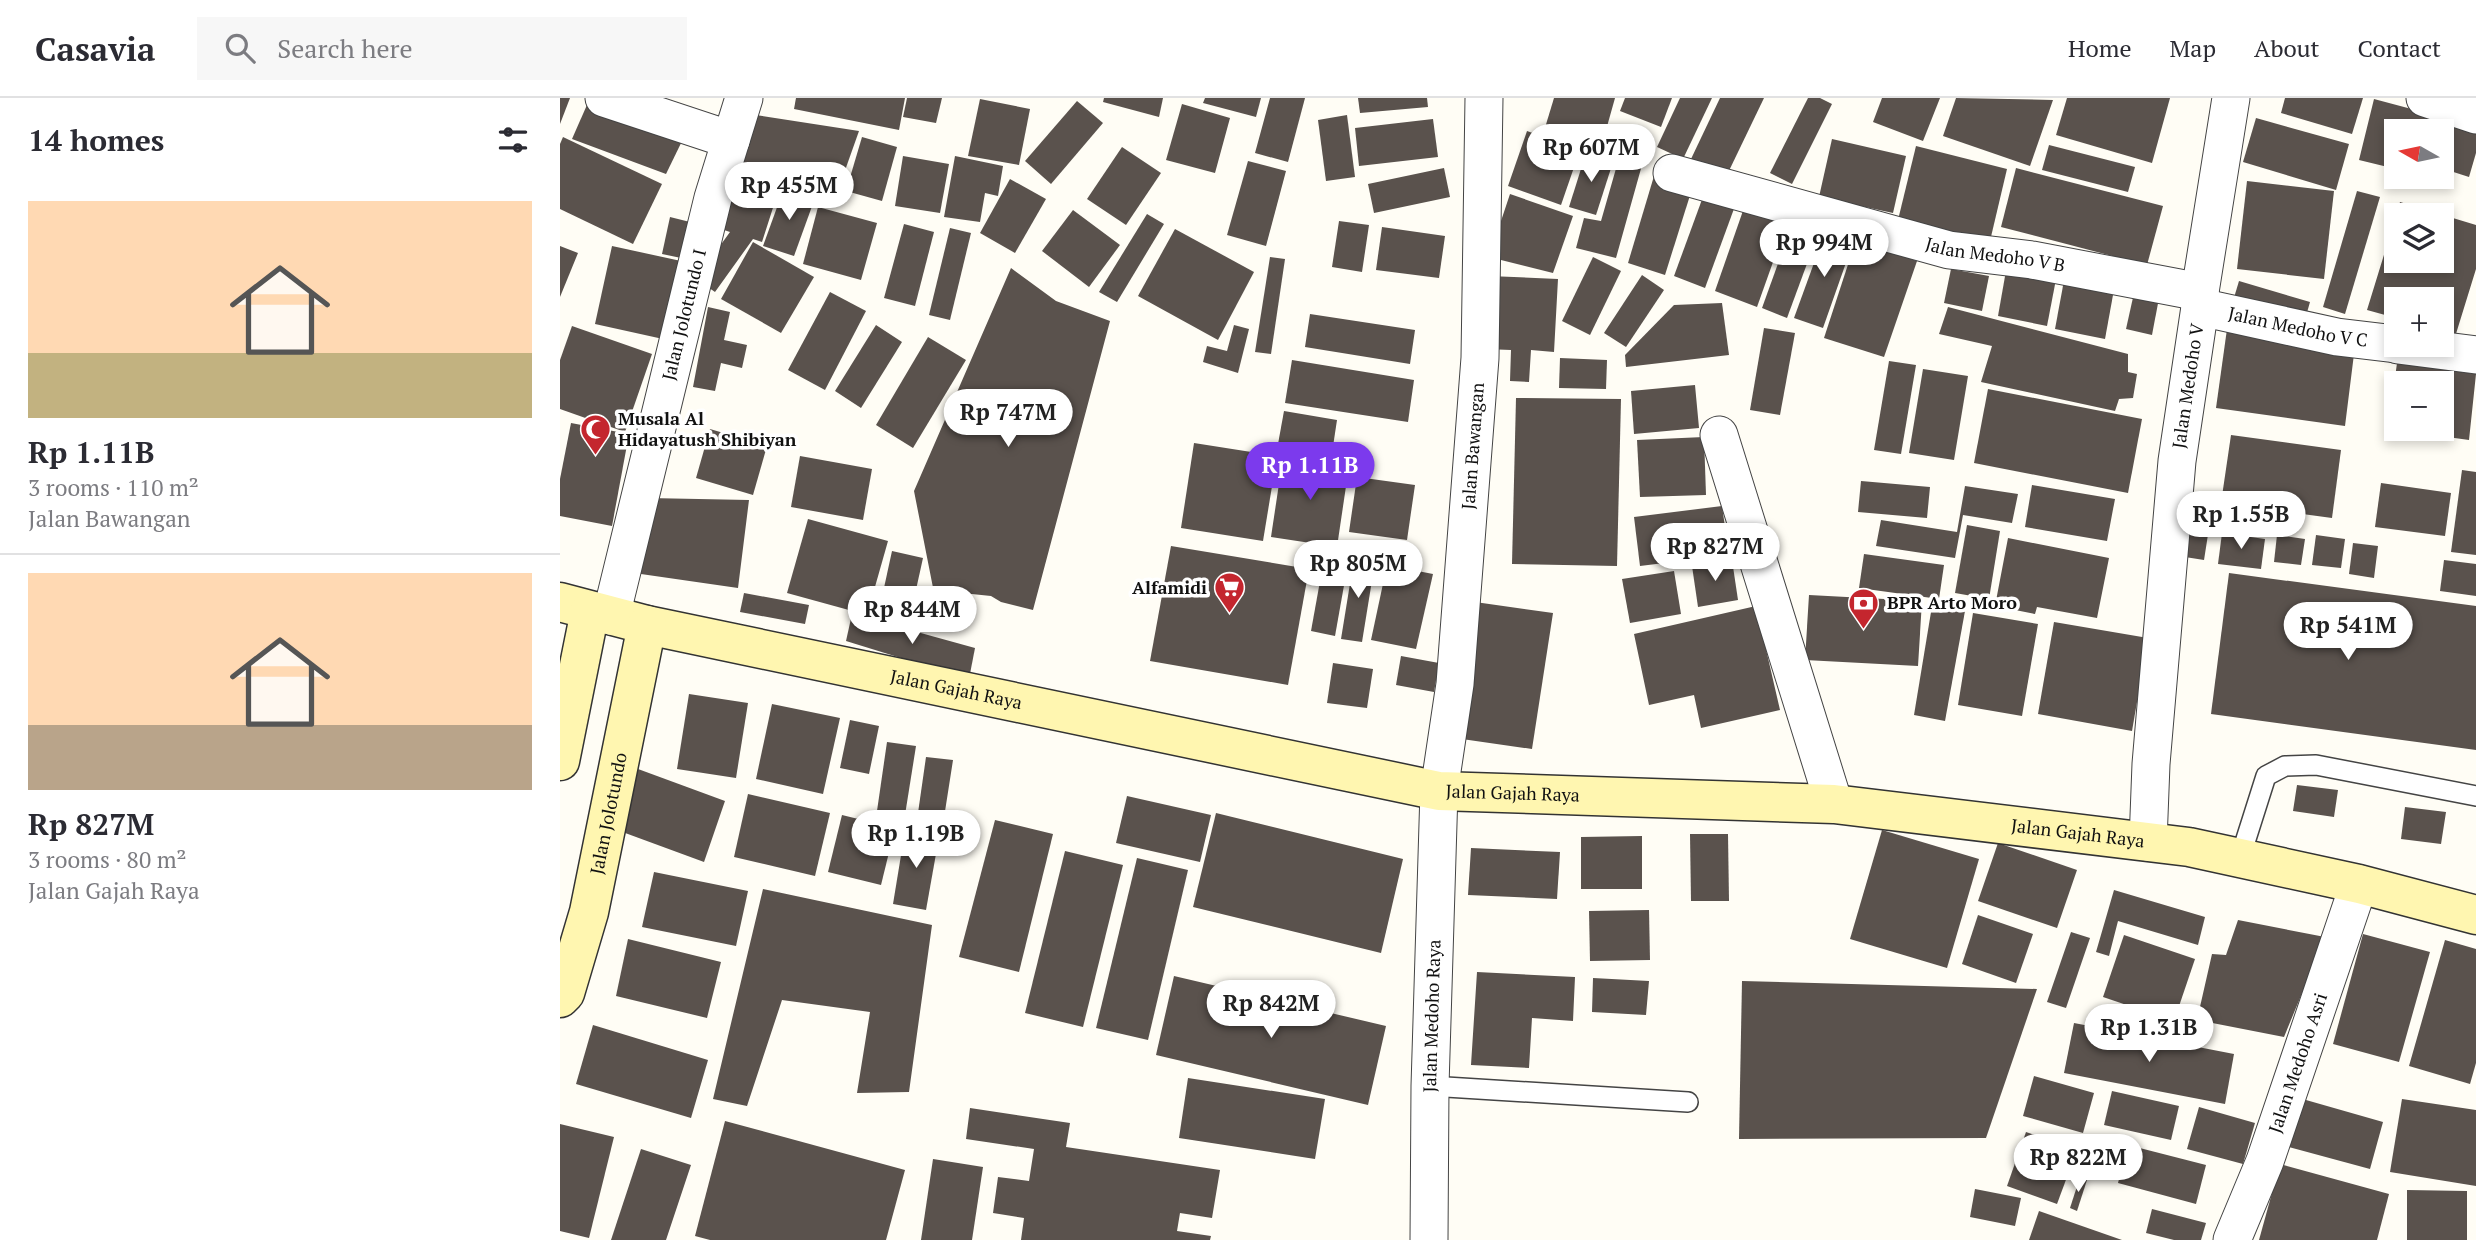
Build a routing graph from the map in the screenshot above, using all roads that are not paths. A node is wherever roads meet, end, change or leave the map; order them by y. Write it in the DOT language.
graph roads {
  1 [pos="604,98"];
  2 [pos="744,98"];
  3 [pos="1484,98"];
  4 [pos="2231,98"];
  5 [pos="2426,98"];
  6 [pos="2476,115"];
  7 [pos="731,140"];
  8 [pos="1672,173"];
  9 [pos="2200,299"];
  10 [pos="2384,343"];
  11 [pos="2454,352"];
  12 [pos="2476,355"];
  13 [pos="1719,435"];
  14 [pos="602,614"];
  15 [pos="560,761"];
  16 [pos="1439,792"];
  17 [pos="2476,796"];
  18 [pos="1834,804"];
  19 [pos="2148,842"];
  20 [pos="2240,858"];
  21 [pos="2359,884"];
  22 [pos="2476,915"];
  23 [pos="560,998"];
  24 [pos="1430,1086"];
  25 [pos="1688,1102"];
  26 [pos="1429,1240"];
  27 [pos="2232,1240"];
  1 -- 7 [label="street"];
  2 -- 7 [label="street, Jalan Jolotundo I"];
  3 -- 16 [label="street, Jalan Bawangan"];
  4 -- 9 [label="street, Jalan Medoho V"];
  5 -- 6 [label="street"];
  7 -- 14 [label="street, Jalan Jolotundo I"];
  8 -- 9 [label="street, Jalan Medoho V B"];
  9 -- 10 [label="street, Jalan Medoho V C"];
  9 -- 19 [label="street, Jalan Medoho V"];
  11 -- 12 [label="street, Jalan Medoho V C"];
  13 -- 18 [label="street"];
  14 -- 15 [label="main road"];
  14 -- 16 [label="main road, Jalan Gajah Raya"];
  14 -- 23 [label="main road, Jalan Jolotundo"];
  16 -- 18 [label="main road, Jalan Gajah Raya"];
  16 -- 24 [label="street, Jalan Medoho Raya"];
  17 -- 20 [label="lane"];
  18 -- 19 [label="main road, Jalan Gajah Raya"];
  19 -- 20 [label="main road, Jalan Gajah Raya"];
  20 -- 21 [label="main road, Jalan Gajah Raya"];
  21 -- 22 [label="main road, Jalan Gajah Raya"];
  21 -- 27 [label="street, Jalan Medoho Asri"];
  24 -- 25 [label="lane"];
  24 -- 26 [label="street, Jalan Medoho Raya"];
}
